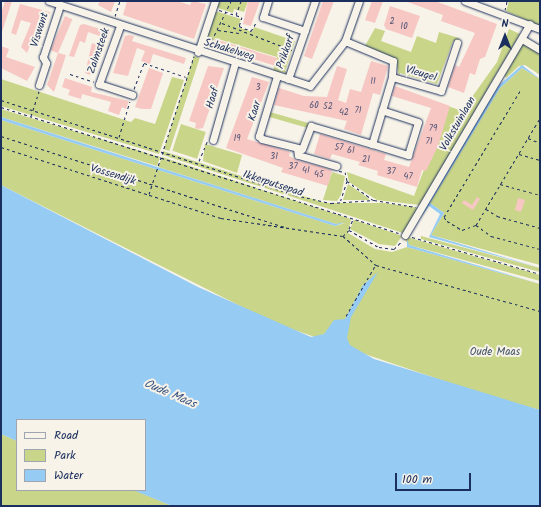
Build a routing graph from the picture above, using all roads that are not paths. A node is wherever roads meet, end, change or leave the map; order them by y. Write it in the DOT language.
graph roads {
  1 [pos="49,1"];
  2 [pos="268,1"];
  3 [pos="316,1"];
  4 [pos="359,1"];
  5 [pos="465,1"];
  6 [pos="60,5"];
  7 [pos="213,5"];
  8 [pos="530,24"];
  9 [pos="116,25"];
  10 [pos="540,29"];
  11 [pos="305,31"];
  12 [pos="522,39"];
  13 [pos="345,41"];
  14 [pos="457,43"];
  15 [pos="540,50"];
  16 [pos="198,52"];
  17 [pos="235,64"];
  18 [pos="277,76"];
  19 [pos="392,77"];
  20 [pos="288,80"];
  21 [pos="39,85"];
  22 [pos="132,95"];
  23 [pos="382,110"];
  24 [pos="213,140"];
  25 [pos="372,144"];
  26 [pos="297,150"];
  27 [pos="336,166"];
  28 [pos="405,235"];
  1 -- 6 [label="street, Schakelweg"];
  2 -- 11 [label="street, Prikkorf"];
  3 -- 11 [label="street, Prikkorf"];
  4 -- 13 [label="street, Schakelweg"];
  5 -- 8 [label="street"];
  6 -- 9 [label="street, Schakelweg"];
  6 -- 21 [label="street, Viswant"];
  7 -- 16 [label="street"];
  8 -- 10 [label="street"];
  8 -- 12 [label="street, Volkstuinlaan"];
  9 -- 16 [label="street, Schakelweg"];
  9 -- 22 [label="street, Zalmsteek"];
  11 -- 20 [label="street, Prikkorf"];
  12 -- 15 [label="street"];
  12 -- 28 [label="street, Volkstuinlaan"];
  13 -- 19 [label="street, Vleugel"];
  13 -- 20 [label="street, Schakelweg"];
  14 -- 19 [label="street, Vleugel"];
  16 -- 17 [label="street, Schakelweg"];
  17 -- 18 [label="street, Schakelweg"];
  17 -- 24 [label="street, Haaf"];
  18 -- 20 [label="street, Schakelweg"];
  18 -- 26 [label="street, Kaar"];
  19 -- 23 [label="street, Vleugel"];
  23 -- 25 [label="street, Vleugel"];
  23 -- 25 [label="street"];
  25 -- 26 [label="street"];
  26 -- 27 [label="street, Kaar"];
}
